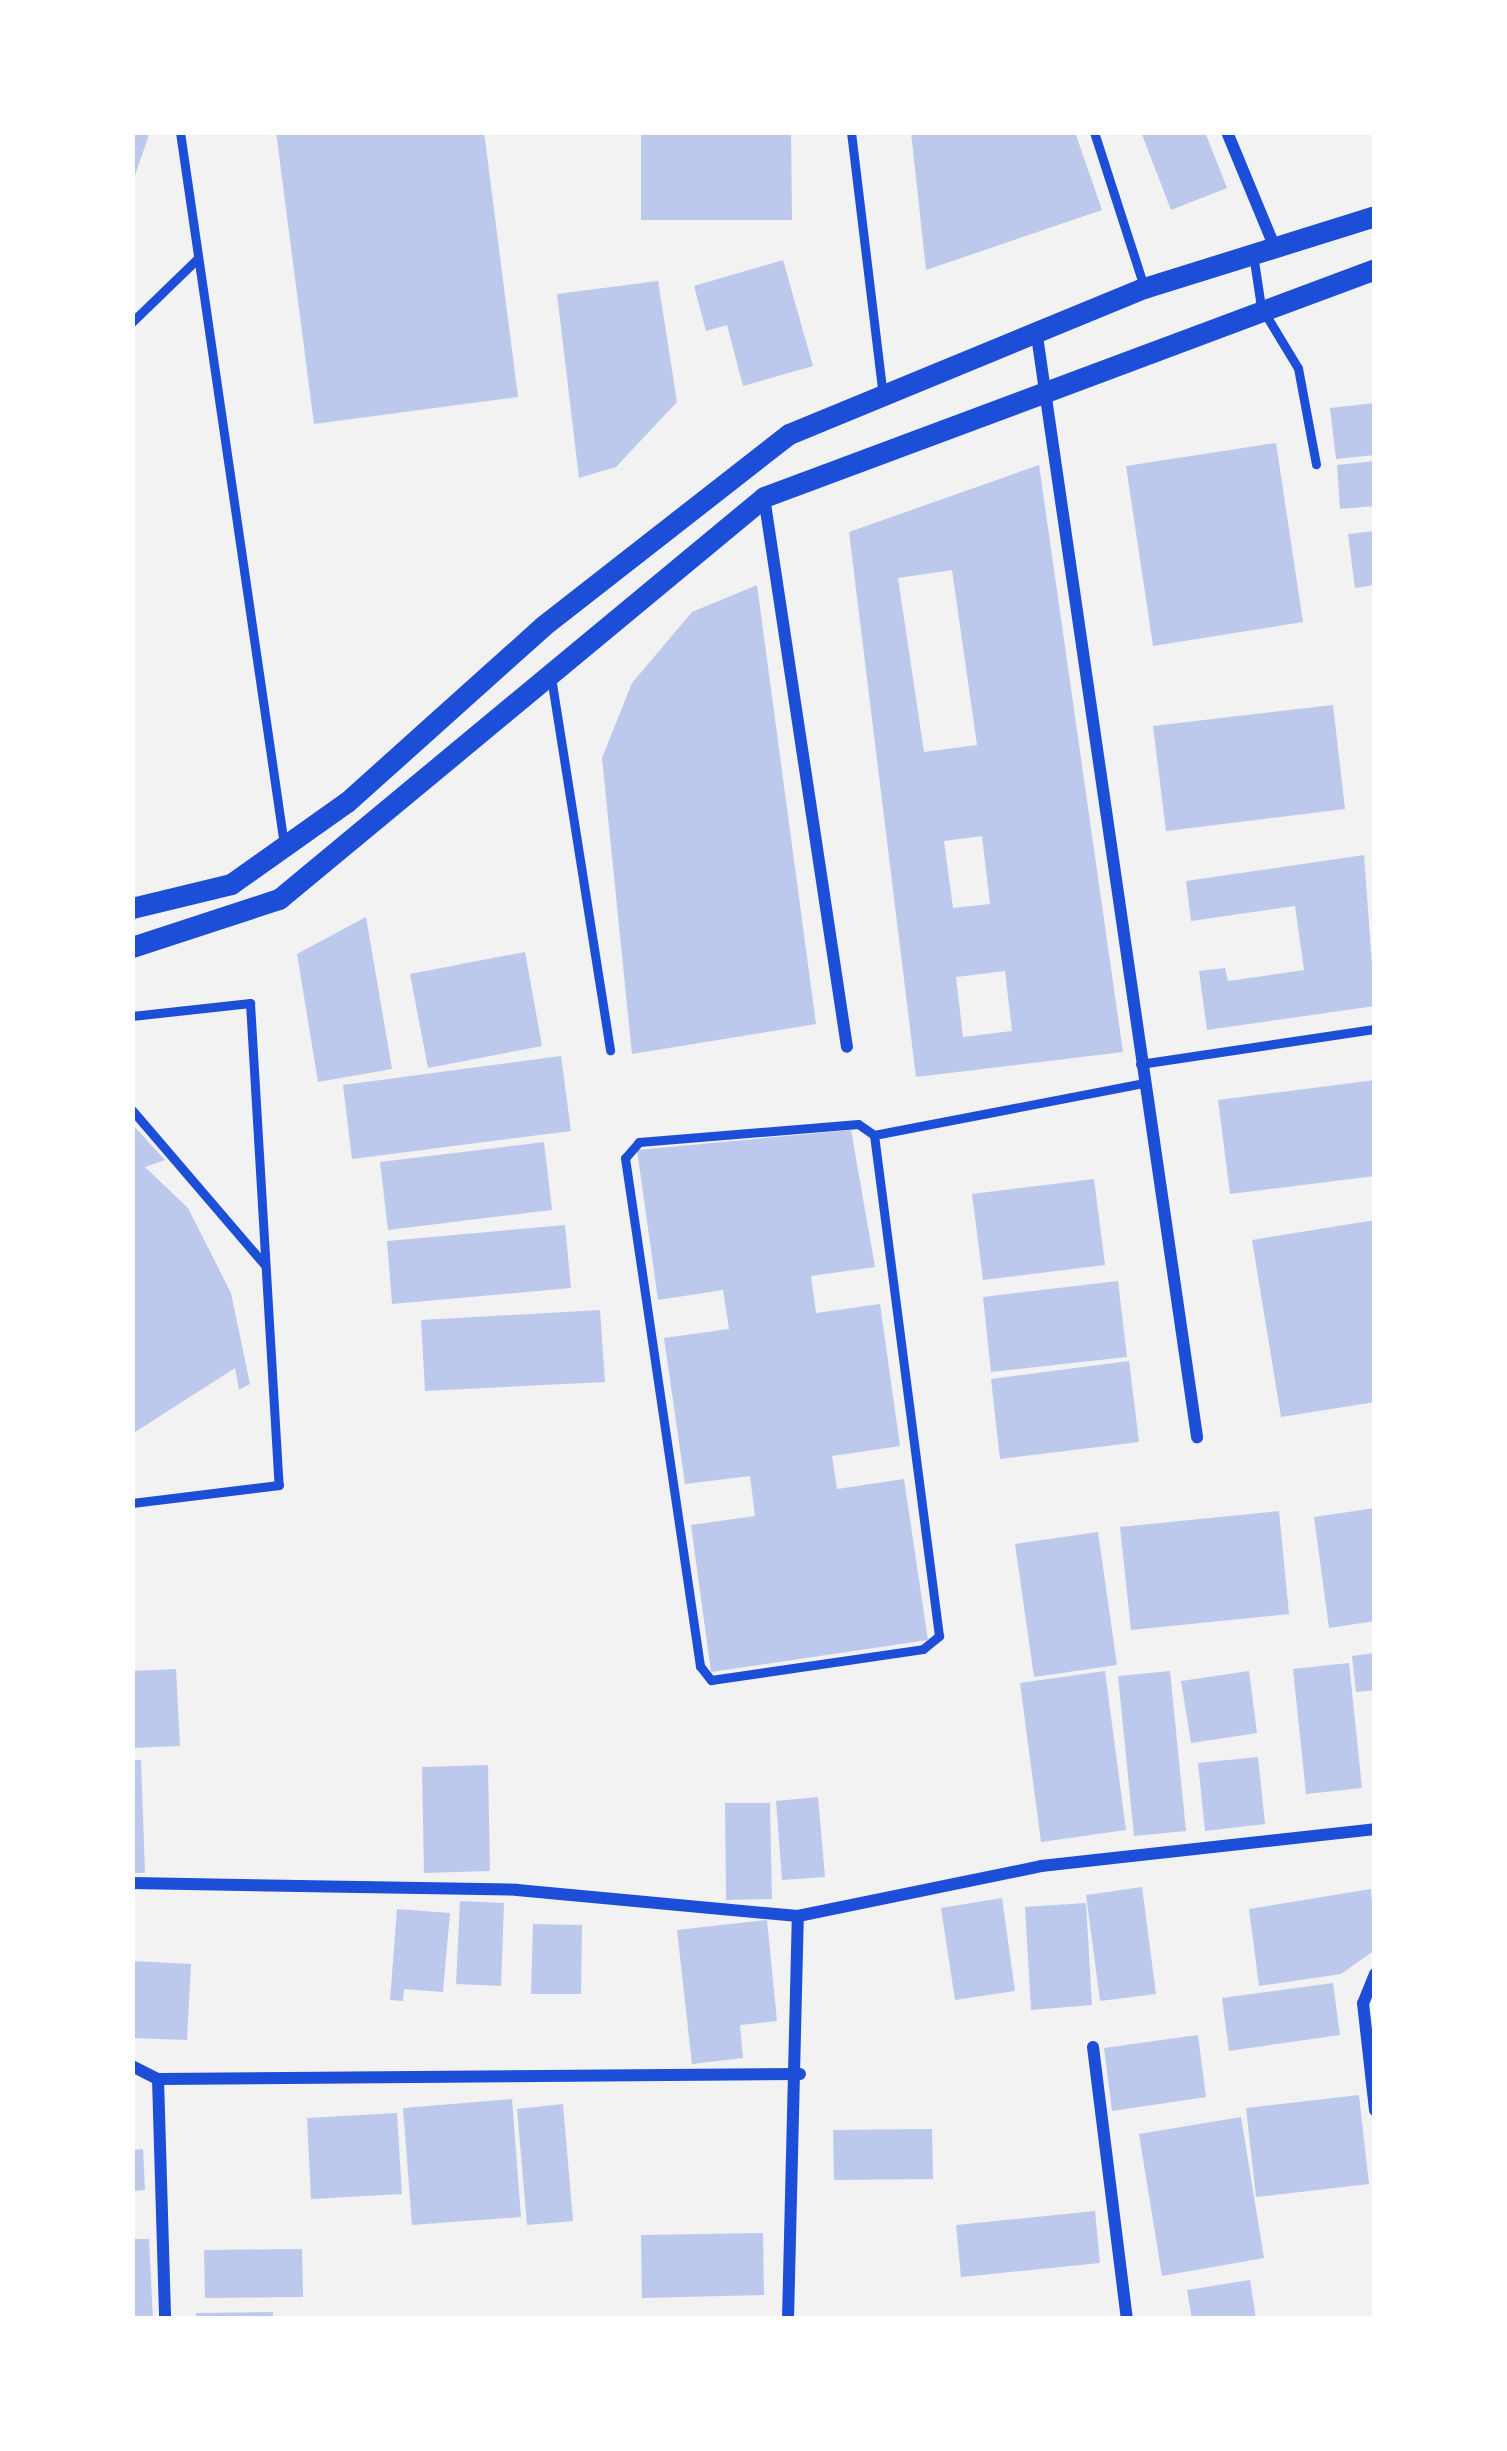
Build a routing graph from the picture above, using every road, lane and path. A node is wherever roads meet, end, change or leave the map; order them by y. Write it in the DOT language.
graph roads {
  1 [pos="180,132"];
  2 [pos="851,132"];
  3 [pos="1094,132"];
  4 [pos="1227,132"];
  5 [pos="1375,216"];
  6 [pos="1263,246"];
  7 [pos="197,259"];
  8 [pos="1375,269"];
  9 [pos="1144,288"];
  10 [pos="1261,307"];
  11 [pos="132,322"];
  12 [pos="1036,328"];
  13 [pos="1046,388"];
  14 [pos="882,390"];
  15 [pos="1316,464"];
  16 [pos="764,497"];
  17 [pos="550,672"];
  18 [pos="284,846"];
  19 [pos="132,908"];
  20 [pos="132,947"];
  21 [pos="132,1016"];
  22 [pos="1375,1029"];
  23 [pos="848,1047"];
  24 [pos="610,1050"];
  25 [pos="1141,1064"];
  26 [pos="1143,1083"];
  27 [pos="132,1109"];
  28 [pos="874,1135"];
  29 [pos="266,1266"];
  30 [pos="1197,1437"];
  31 [pos="132,1503"];
  32 [pos="1374,1832"];
  33 [pos="132,1883"];
  34 [pos="798,1916"];
  35 [pos="1375,1974"];
  36 [pos="1093,2047"];
  37 [pos="132,2066"];
  38 [pos="800,2074"];
  39 [pos="158,2078"];
  40 [pos="1375,2110"];
  41 [pos="165,2319"];
  42 [pos="788,2319"];
  43 [pos="1127,2319"];
  1 -- 7 [label="lane"];
  2 -- 14 [label="lane"];
  3 -- 9 [label="lane"];
  4 -- 6 [label="street"];
  5 -- 6 [label="street"];
  6 -- 9 [label="street"];
  6 -- 10 [label="lane"];
  7 -- 11 [label="lane"];
  7 -- 18 [label="lane"];
  8 -- 10 [label="street"];
  9 -- 12 [label="street"];
  10 -- 13 [label="street"];
  10 -- 15 [label="lane"];
  12 -- 13 [label="street"];
  12 -- 14 [label="street"];
  13 -- 16 [label="street"];
  13 -- 25 [label="street"];
  14 -- 18 [label="street"];
  16 -- 17 [label="street"];
  16 -- 23 [label="street"];
  17 -- 20 [label="street"];
  17 -- 24 [label="lane"];
  18 -- 19 [label="street"];
  21 -- 29 [label="lane"];
  22 -- 25 [label="lane"];
  25 -- 26 [label="street"];
  26 -- 28 [label="lane"];
  26 -- 30 [label="street"];
  27 -- 29 [label="lane"];
  28 -- 28 [label="lane"];
  29 -- 31 [label="lane"];
  32 -- 34 [label="street"];
  33 -- 34 [label="street"];
  34 -- 38 [label="street"];
  35 -- 40 [label="street"];
  36 -- 43 [label="street"];
  37 -- 39 [label="street"];
  38 -- 39 [label="street"];
  38 -- 42 [label="street"];
  39 -- 41 [label="street"];
}
